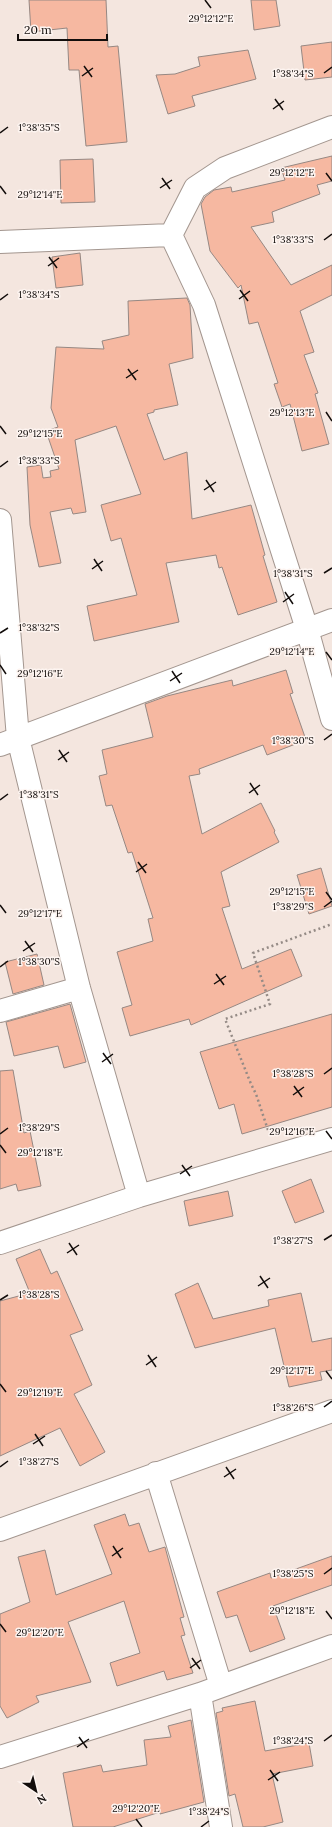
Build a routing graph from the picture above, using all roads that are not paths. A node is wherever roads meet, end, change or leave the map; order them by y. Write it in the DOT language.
graph roads {
  1 [pos="332,127"];
  2 [pos="171,235"];
  3 [pos="0,242"];
  4 [pos="0,520"];
  5 [pos="332,620"];
  6 [pos="307,629"];
  7 [pos="332,720"];
  8 [pos="9,742"];
  9 [pos="79,988"];
  10 [pos="0,1011"];
  11 [pos="332,1139"];
  12 [pos="139,1196"];
  13 [pos="0,1243"];
  14 [pos="332,1411"];
  15 [pos="156,1473"];
  16 [pos="0,1530"];
  17 [pos="332,1646"];
  18 [pos="221,1686"];
  19 [pos="200,1694"];
  20 [pos="0,1757"];
  21 [pos="221,1827"];
  1 -- 2 [label="street"];
  2 -- 3 [label="street"];
  2 -- 6 [label="street"];
  4 -- 8 [label="street"];
  5 -- 6 [label="street"];
  6 -- 7 [label="street"];
  6 -- 8 [label="street"];
  8 -- 9 [label="street"];
  9 -- 10 [label="street"];
  9 -- 12 [label="street"];
  11 -- 12 [label="street"];
  12 -- 13 [label="street"];
  14 -- 15 [label="street"];
  15 -- 16 [label="street"];
  15 -- 18 [label="street"];
  17 -- 18 [label="street"];
  18 -- 19 [label="street"];
  19 -- 20 [label="street"];
  19 -- 21 [label="street"];
}
